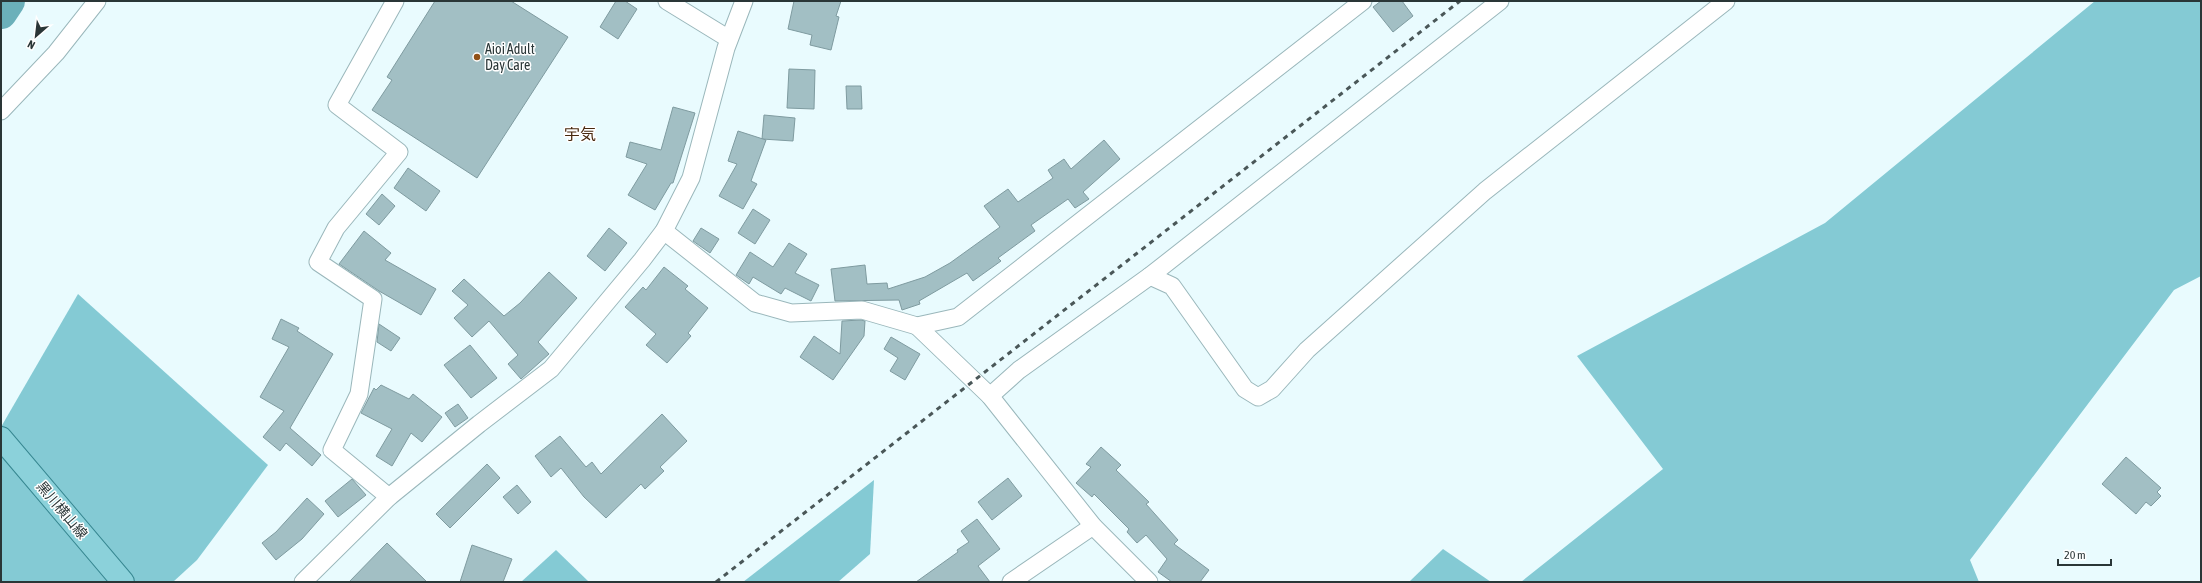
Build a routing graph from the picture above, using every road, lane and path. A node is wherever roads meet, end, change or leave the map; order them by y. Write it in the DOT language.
graph roads {
  1 [pos="97,1"];
  2 [pos="395,1"];
  3 [pos="667,1"];
  4 [pos="744,1"];
  5 [pos="1364,1"];
  6 [pos="1500,1"];
  7 [pos="1726,1"];
  8 [pos="729,39"];
  9 [pos="1,111"];
  10 [pos="664,231"];
  11 [pos="1150,276"];
  12 [pos="917,326"];
  13 [pos="990,396"];
  14 [pos="1,438"];
  15 [pos="389,497"];
  16 [pos="1092,526"];
  17 [pos="121,580"];
  18 [pos="303,582"];
  19 [pos="1011,582"];
  20 [pos="1149,582"];
  1 -- 9 [label="street"];
  2 -- 15 [label="street"];
  3 -- 8 [label="street"];
  4 -- 8 [label="street"];
  5 -- 12 [label="street"];
  6 -- 11 [label="street"];
  7 -- 11 [label="street"];
  8 -- 10 [label="street"];
  10 -- 12 [label="street"];
  10 -- 15 [label="street"];
  11 -- 13 [label="street"];
  12 -- 13 [label="street"];
  13 -- 16 [label="street"];
  14 -- 17 [label="main road, 黒川横山線"];
  15 -- 18 [label="street"];
  16 -- 19 [label="street"];
  16 -- 20 [label="street"];
}
